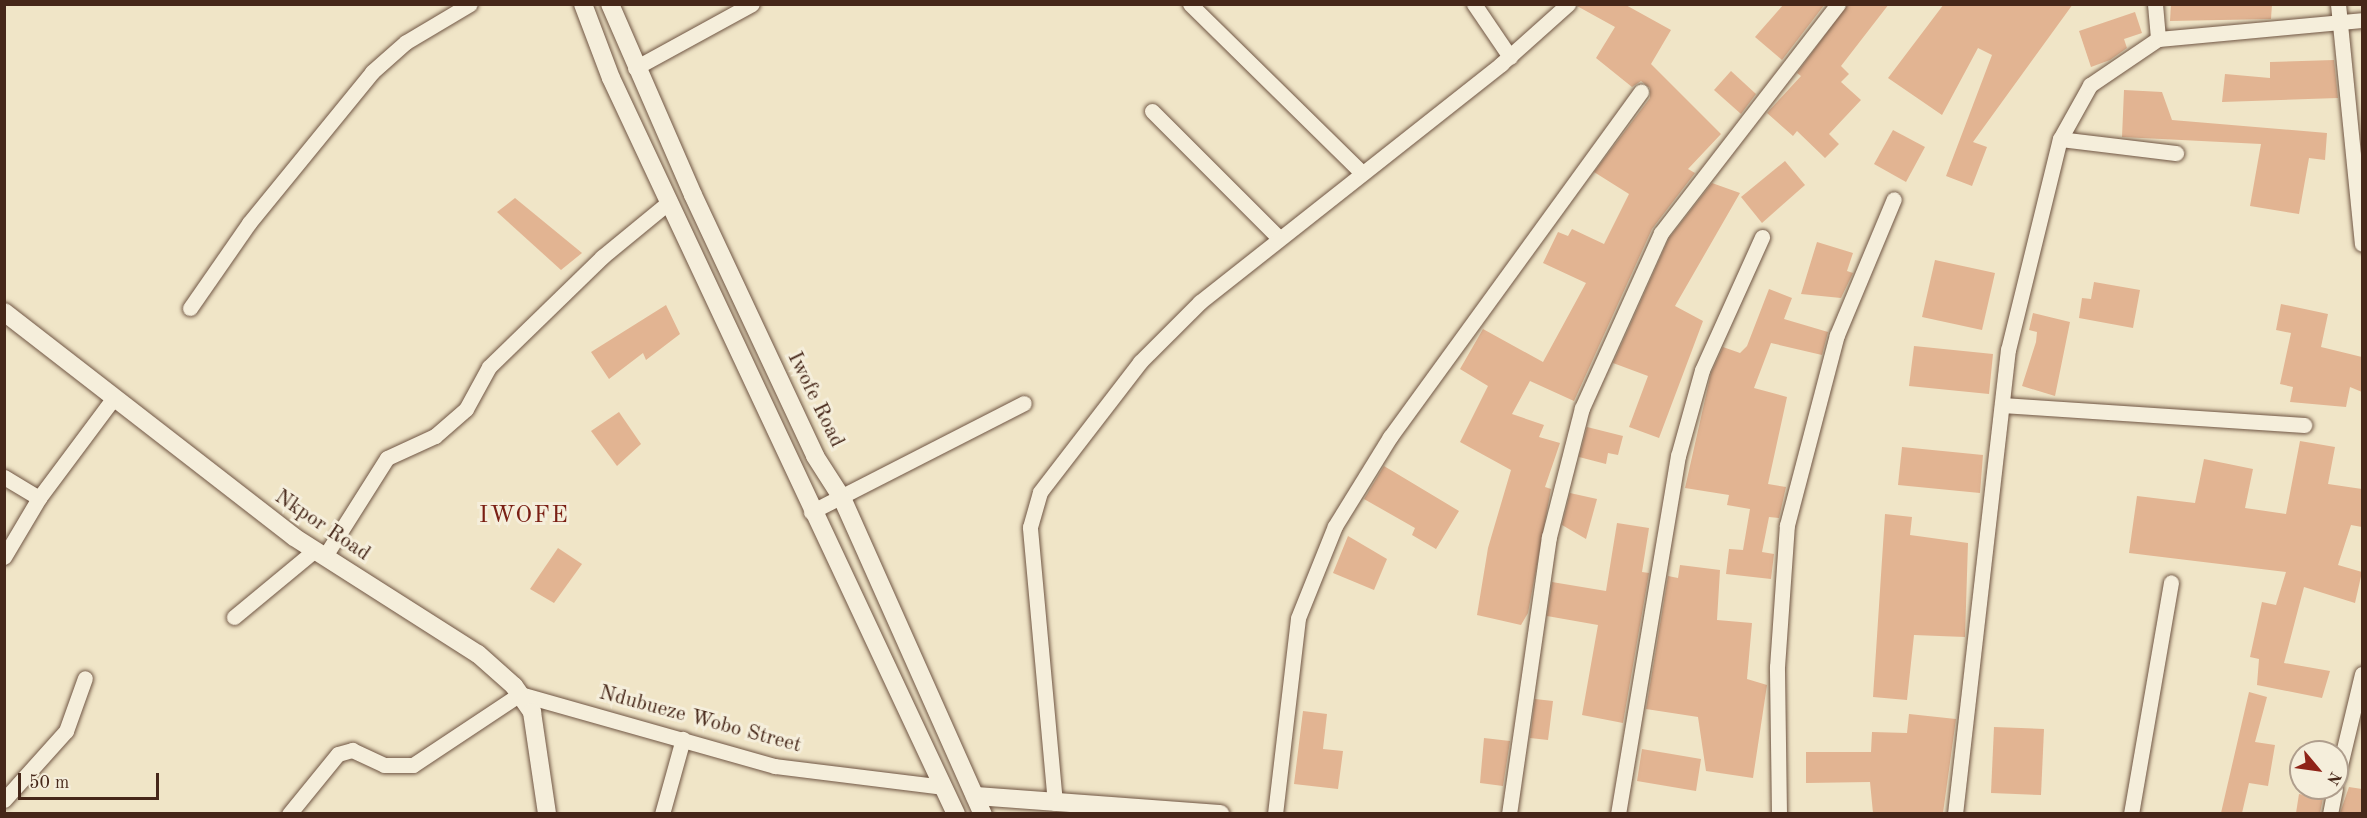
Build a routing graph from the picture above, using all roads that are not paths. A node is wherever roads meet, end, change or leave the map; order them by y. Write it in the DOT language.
graph roads {
  1 [pos="470,4"];
  2 [pos="584,4"];
  3 [pos="610,4"];
  4 [pos="752,4"];
  5 [pos="1190,4"];
  6 [pos="1474,4"];
  7 [pos="1568,4"];
  8 [pos="1838,4"];
  9 [pos="2155,4"];
  10 [pos="2338,4"];
  11 [pos="2362,20"];
  12 [pos="2338,26"];
  13 [pos="2158,39"];
  14 [pos="1510,57"];
  15 [pos="635,68"];
  16 [pos="1641,91"];
  17 [pos="1152,111"];
  18 [pos="2060,139"];
  19 [pos="2176,153"];
  20 [pos="1361,172"];
  21 [pos="1894,199"];
  22 [pos="669,202"];
  23 [pos="1278,237"];
  24 [pos="1762,237"];
  25 [pos="2362,244"];
  26 [pos="190,308"];
  27 [pos="4,312"];
  28 [pos="112,400"];
  29 [pos="1024,403"];
  30 [pos="2002,405"];
  31 [pos="2304,425"];
  32 [pos="4,477"];
  33 [pos="39,498"];
  34 [pos="842,498"];
  35 [pos="811,512"];
  36 [pos="320,553"];
  37 [pos="4,557"];
  38 [pos="2171,582"];
  39 [pos="234,617"];
  40 [pos="2362,674"];
  41 [pos="84,678"];
  42 [pos="520,694"];
  43 [pos="682,739"];
  44 [pos="2346,740"];
  45 [pos="943,787"];
  46 [pos="975,796"];
  47 [pos="4,800"];
  48 [pos="1055,803"];
  49 [pos="289,813"];
  50 [pos="548,813"];
  51 [pos="662,813"];
  52 [pos="956,813"];
  53 [pos="984,813"];
  54 [pos="1220,813"];
  55 [pos="1275,813"];
  56 [pos="1509,813"];
  57 [pos="1618,813"];
  58 [pos="1779,813"];
  59 [pos="1955,813"];
  60 [pos="2131,813"];
  1 -- 26 [label="street"];
  2 -- 22 [label="street"];
  3 -- 15 [label="street, Iwofe Road"];
  4 -- 15 [label="street"];
  5 -- 20 [label="street"];
  6 -- 14 [label="street"];
  7 -- 14 [label="street"];
  8 -- 56 [label="street"];
  9 -- 13 [label="street"];
  10 -- 12 [label="street"];
  11 -- 12 [label="street"];
  12 -- 13 [label="street"];
  12 -- 25 [label="street"];
  13 -- 18 [label="street"];
  14 -- 20 [label="street"];
  15 -- 34 [label="street, Iwofe Road"];
  16 -- 55 [label="street"];
  17 -- 23 [label="street"];
  18 -- 19 [label="street"];
  18 -- 30 [label="street"];
  20 -- 23 [label="street"];
  21 -- 58 [label="street"];
  22 -- 35 [label="street"];
  22 -- 36 [label="street"];
  23 -- 48 [label="street"];
  24 -- 57 [label="street"];
  27 -- 28 [label="street, Nkpor Road"];
  28 -- 33 [label="street"];
  28 -- 36 [label="street, Nkpor Road"];
  29 -- 34 [label="street"];
  30 -- 31 [label="street"];
  30 -- 59 [label="street"];
  32 -- 33 [label="street"];
  33 -- 37 [label="street"];
  34 -- 35 [label="street"];
  34 -- 46 [label="street, Iwofe Road"];
  35 -- 45 [label="street"];
  36 -- 39 [label="street"];
  36 -- 42 [label="street, Nkpor Road"];
  38 -- 60 [label="street"];
  40 -- 44 [label="street"];
  41 -- 47 [label="street"];
  42 -- 43 [label="street, Ndubueze Wobo Street"];
  42 -- 49 [label="street"];
  42 -- 50 [label="street, Nkpor Road"];
  43 -- 45 [label="street, Ndubueze Wobo Street"];
  43 -- 51 [label="street"];
  45 -- 52 [label="street"];
  46 -- 48 [label="street"];
  46 -- 53 [label="street, Iwofe Road"];
  48 -- 54 [label="street"];
}
